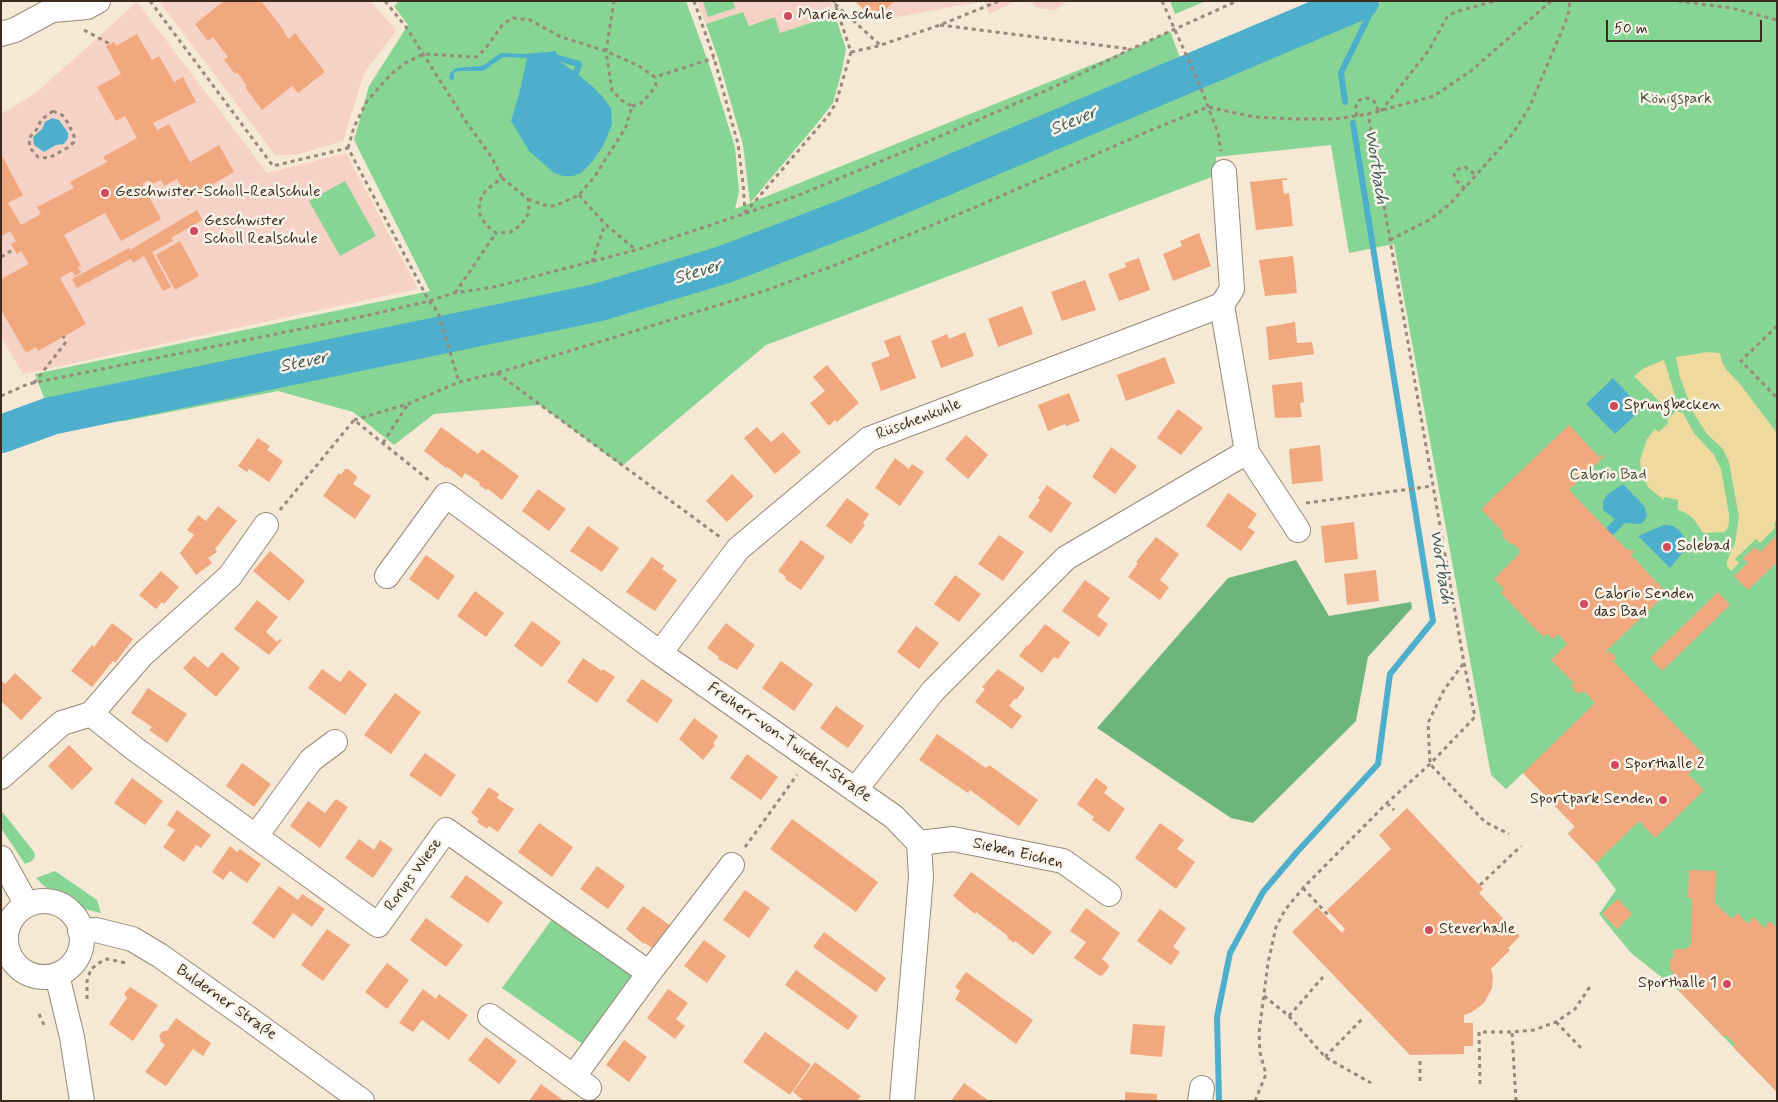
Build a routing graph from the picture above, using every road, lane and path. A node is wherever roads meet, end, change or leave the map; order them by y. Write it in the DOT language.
graph roads {
  1 [pos="98,1"];
  2 [pos="150,1"];
  3 [pos="385,1"];
  4 [pos="614,1"];
  5 [pos="694,1"];
  6 [pos="999,1"];
  7 [pos="1162,1"];
  8 [pos="1237,1"];
  9 [pos="1495,1"];
  10 [pos="1556,1"];
  11 [pos="1570,1"];
  12 [pos="1678,1"];
  13 [pos="834,2"];
  14 [pos="1549,2"];
  15 [pos="41,9"];
  16 [pos="1777,20"];
  17 [pos="940,25"];
  18 [pos="80,28"];
  19 [pos="1174,31"];
  20 [pos="1,34"];
  21 [pos="110,44"];
  22 [pos="880,45"];
  23 [pos="1131,49"];
  24 [pos="606,51"];
  25 [pos="851,52"];
  26 [pos="424,54"];
  27 [pos="714,58"];
  28 [pos="656,77"];
  29 [pos="632,106"];
  30 [pos="1208,107"];
  31 [pos="1379,112"];
  32 [pos="1368,114"];
  33 [pos="1357,116"];
  34 [pos="74,142"];
  35 [pos="348,148"];
  36 [pos="1224,172"];
  37 [pos="1477,176"];
  38 [pos="502,178"];
  39 [pos="1465,189"];
  40 [pos="579,195"];
  41 [pos="528,199"];
  42 [pos="745,213"];
  43 [pos="605,224"];
  44 [pos="496,233"];
  45 [pos="1390,240"];
  46 [pos="14,249"];
  47 [pos="636,250"];
  48 [pos="1,257"];
  49 [pos="592,262"];
  50 [pos="454,293"];
  51 [pos="429,301"];
  52 [pos="1222,304"];
  53 [pos="1777,326"];
  54 [pos="63,336"];
  55 [pos="497,372"];
  56 [pos="459,382"];
  57 [pos="34,383"];
  58 [pos="1,396"];
  59 [pos="1777,398"];
  60 [pos="408,404"];
  61 [pos="354,420"];
  62 [pos="383,443"];
  63 [pos="1248,452"];
  64 [pos="1433,486"];
  65 [pos="446,495"];
  66 [pos="1283,506"];
  67 [pos="266,525"];
  68 [pos="1298,530"];
  69 [pos="738,549"];
  70 [pos="387,576"];
  71 [pos="660,653"];
  72 [pos="1464,663"];
  73 [pos="91,714"];
  74 [pos="336,742"];
  75 [pos="809,758"];
  76 [pos="1430,764"];
  77 [pos="5,765"];
  78 [pos="855,790"];
  79 [pos="1387,803"];
  80 [pos="1394,810"];
  81 [pos="1509,834"];
  82 [pos="256,836"];
  83 [pos="919,843"];
  84 [pos="1521,846"];
  85 [pos="1,858"];
  86 [pos="732,865"];
  87 [pos="1480,885"];
  88 [pos="1303,888"];
  89 [pos="1109,894"];
  90 [pos="27,906"];
  91 [pos="1330,917"];
  92 [pos="80,931"];
  93 [pos="4,947"];
  94 [pos="130,964"];
  95 [pos="648,973"];
  96 [pos="57,975"];
  97 [pos="1323,977"];
  98 [pos="1591,985"];
  99 [pos="1264,996"];
  100 [pos="87,997"];
  101 [pos="490,1016"];
  102 [pos="1289,1016"];
  103 [pos="1362,1019"];
  104 [pos="1556,1022"];
  105 [pos="1512,1032"];
  106 [pos="1582,1049"];
  107 [pos="1325,1057"];
  108 [pos="1420,1061"];
  109 [pos="1371,1082"];
  110 [pos="1420,1083"];
  111 [pos="1480,1084"];
  112 [pos="82,1101"];
  113 [pos="362,1101"];
  114 [pos="902,1101"];
  115 [pos="1255,1101"];
  116 [pos="1516,1101"];
  1 -- 15 [label="street"];
  2 -- 35 [label="path"];
  3 -- 26 [label="path"];
  4 -- 24 [label="path"];
  5 -- 27 [label="path"];
  6 -- 17 [label="path"];
  7 -- 19 [label="path"];
  8 -- 19 [label="path"];
  9 -- 31 [label="path"];
  10 -- 14 [label="path"];
  11 -- 37 [label="path"];
  12 -- 16 [label="path"];
  13 -- 22 [label="path"];
  13 -- 25 [label="path"];
  14 -- 31 [label="path"];
  15 -- 20 [label="street"];
  17 -- 22 [label="path"];
  17 -- 23 [label="path"];
  18 -- 21 [label="path"];
  19 -- 23 [label="path"];
  19 -- 30 [label="path"];
  22 -- 25 [label="path"];
  23 -- 42 [label="path"];
  24 -- 26 [label="path"];
  24 -- 28 [label="path"];
  24 -- 29 [label="path"];
  25 -- 42 [label="path"];
  26 -- 35 [label="path"];
  26 -- 38 [label="path"];
  27 -- 28 [label="path"];
  27 -- 42 [label="path"];
  28 -- 29 [label="path"];
  29 -- 40 [label="path"];
  30 -- 33 [label="path"];
  30 -- 36 [label="path"];
  30 -- 55 [label="path"];
  31 -- 32 [label="path"];
  31 -- 33 [label="path"];
  32 -- 33 [label="path"];
  32 -- 45 [label="path"];
  34 -- 34 [label="path"];
  35 -- 51 [label="path"];
  36 -- 52 [label="street"];
  37 -- 39 [label="path"];
  37 -- 39 [label="path"];
  38 -- 41 [label="path"];
  38 -- 44 [label="path"];
  39 -- 45 [label="path"];
  40 -- 41 [label="path"];
  40 -- 43 [label="path"];
  41 -- 44 [label="path"];
  42 -- 47 [label="path"];
  43 -- 47 [label="path"];
  43 -- 49 [label="path"];
  44 -- 50 [label="path"];
  45 -- 64 [label="path"];
  46 -- 48 [label="path"];
  47 -- 49 [label="path"];
  49 -- 50 [label="path"];
  50 -- 51 [label="path"];
  51 -- 56 [label="path"];
  51 -- 57 [label="path"];
  52 -- 63 [label="street"];
  52 -- 69 [label="street, Rüschenkuhle"];
  53 -- 59 [label="path"];
  54 -- 57 [label="path"];
  55 -- 56 [label="path"];
  55 -- 69 [label="path"];
  56 -- 60 [label="path"];
  57 -- 58 [label="path"];
  60 -- 61 [label="path"];
  60 -- 62 [label="path"];
  61 -- 62 [label="path"];
  61 -- 67 [label="path"];
  62 -- 65 [label="path"];
  63 -- 66 [label="street"];
  63 -- 78 [label="street"];
  64 -- 66 [label="path"];
  64 -- 72 [label="path"];
  65 -- 70 [label="street"];
  65 -- 71 [label="street, Freiherr-von-Twickel-Straße"];
  66 -- 68 [label="street"];
  67 -- 73 [label="street"];
  69 -- 71 [label="street, Rüschenkuhle"];
  71 -- 75 [label="street, Freiherr-von-Twickel-Straße"];
  72 -- 76 [label="path"];
  72 -- 76 [label="path"];
  73 -- 77 [label="street"];
  73 -- 82 [label="street, Rorups Wiese"];
  74 -- 82 [label="street"];
  75 -- 78 [label="street, Freiherr-von-Twickel-Straße"];
  75 -- 86 [label="path"];
  76 -- 79 [label="path"];
  76 -- 81 [label="path"];
  78 -- 83 [label="street, Freiherr-von-Twickel-Straße"];
  79 -- 80 [label="path"];
  79 -- 88 [label="path"];
  82 -- 95 [label="street, Rorups Wiese"];
  83 -- 89 [label="street, Sieben Eichen"];
  83 -- 114 [label="street"];
  84 -- 87 [label="path"];
  85 -- 90 [label="street"];
  86 -- 95 [label="street"];
  88 -- 91 [label="path"];
  88 -- 99 [label="path"];
  90 -- 92 [label="street"];
  90 -- 93 [label="street"];
  92 -- 96 [label="street"];
  92 -- 113 [label="street, Bulderner Straße"];
  93 -- 96 [label="street"];
  94 -- 100 [label="path"];
  95 -- 101 [label="street"];
  96 -- 112 [label="street"];
  97 -- 102 [label="path"];
  98 -- 104 [label="path"];
  99 -- 102 [label="path"];
  99 -- 115 [label="path"];
  102 -- 107 [label="path"];
  103 -- 107 [label="path"];
  104 -- 105 [label="path"];
  104 -- 106 [label="path"];
  105 -- 111 [label="path"];
  105 -- 116 [label="path"];
  107 -- 109 [label="path"];
  108 -- 110 [label="path"];
}
